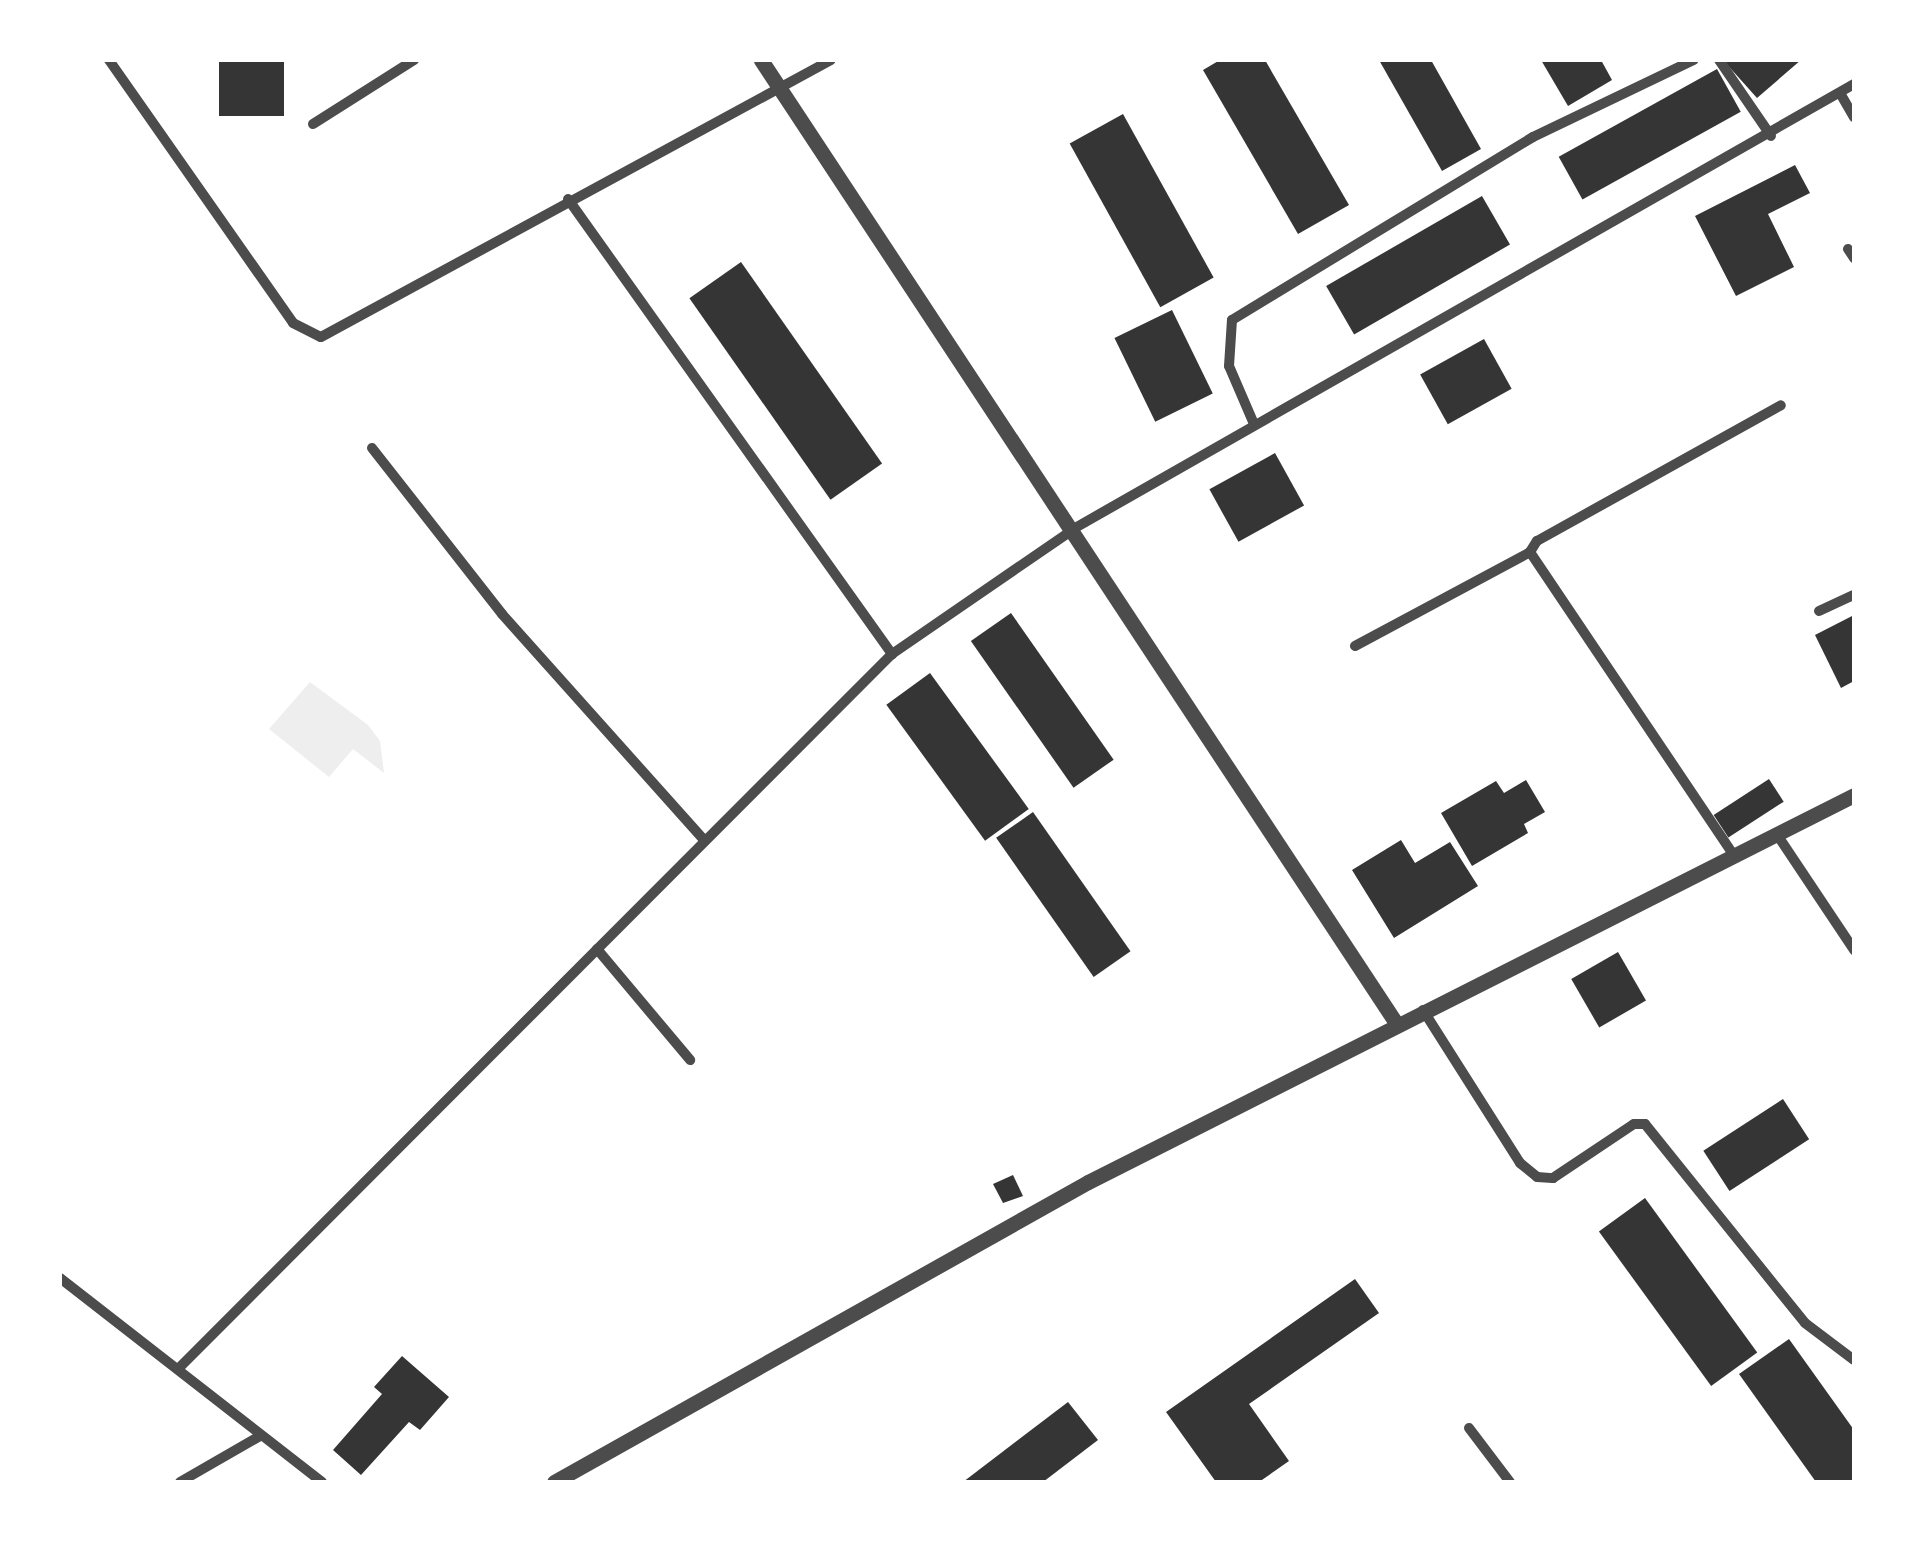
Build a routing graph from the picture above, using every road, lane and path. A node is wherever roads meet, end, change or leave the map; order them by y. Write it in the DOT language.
graph roads {
  1 [pos="109,60"];
  2 [pos="414,60"];
  3 [pos="761,60"];
  4 [pos="831,60"];
  5 [pos="1694,60"];
  6 [pos="1719,60"];
  7 [pos="1854,84"];
  8 [pos="779,87"];
  9 [pos="1840,93"];
  10 [pos="1854,118"];
  11 [pos="312,124"];
  12 [pos="1771,136"];
  13 [pos="568,199"];
  14 [pos="1781,405"];
  15 [pos="1254,424"];
  16 [pos="372,448"];
  17 [pos="1075,528"];
  18 [pos="1530,552"];
  19 [pos="1854,595"];
  20 [pos="1819,611"];
  21 [pos="1354,646"];
  22 [pos="892,654"];
  23 [pos="1854,796"];
  24 [pos="1775,832"];
  25 [pos="703,839"];
  26 [pos="1732,853"];
  27 [pos="597,949"];
  28 [pos="1854,950"];
  29 [pos="1423,1009"];
  30 [pos="1396,1023"];
  31 [pos="690,1060"];
  32 [pos="60,1278"];
  33 [pos="1854,1360"];
  34 [pos="178,1369"];
  35 [pos="1468,1428"];
  36 [pos="260,1436"];
  37 [pos="180,1482"];
  38 [pos="322,1482"];
  39 [pos="554,1482"];
  40 [pos="1510,1482"];
  1 -- 13 [label="street"];
  2 -- 11 [label="street"];
  3 -- 8 [label="street"];
  4 -- 8 [label="street"];
  5 -- 15 [label="street"];
  6 -- 12 [label="street"];
  7 -- 9 [label="street"];
  8 -- 13 [label="street"];
  8 -- 17 [label="street"];
  9 -- 10 [label="street"];
  9 -- 12 [label="street"];
  12 -- 15 [label="street"];
  13 -- 22 [label="street"];
  14 -- 18 [label="street"];
  15 -- 17 [label="street"];
  16 -- 25 [label="street"];
  17 -- 22 [label="street"];
  17 -- 30 [label="street"];
  18 -- 21 [label="street"];
  18 -- 26 [label="street"];
  19 -- 20 [label="street"];
  22 -- 25 [label="street"];
  23 -- 24 [label="street"];
  24 -- 26 [label="street"];
  24 -- 28 [label="street"];
  25 -- 27 [label="street"];
  26 -- 29 [label="street"];
  27 -- 31 [label="street"];
  27 -- 34 [label="street"];
  29 -- 30 [label="street"];
  29 -- 33 [label="street"];
  30 -- 39 [label="street"];
  32 -- 34 [label="street"];
  34 -- 36 [label="street"];
  35 -- 40 [label="street"];
  36 -- 37 [label="street"];
  36 -- 38 [label="street"];
}
